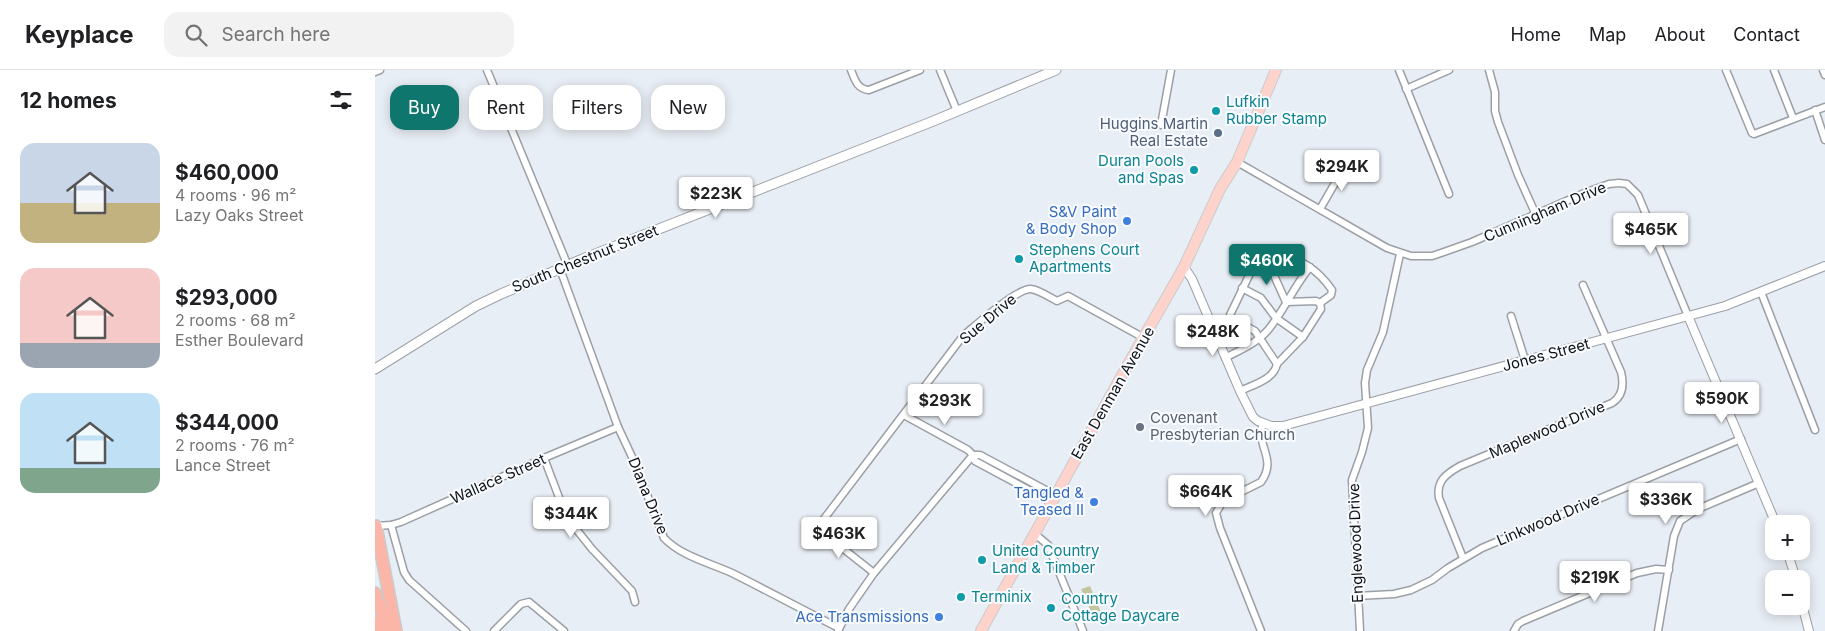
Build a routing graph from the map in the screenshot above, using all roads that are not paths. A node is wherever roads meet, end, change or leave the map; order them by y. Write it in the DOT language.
graph roads {
  1 [pos="380,70"];
  2 [pos="487,70"];
  3 [pos="851,70"];
  4 [pos="920,70"];
  5 [pos="941,70"];
  6 [pos="1056,70"];
  7 [pos="1171,70"];
  8 [pos="1276,70"];
  9 [pos="1399,70"];
  10 [pos="1449,70"];
  11 [pos="1489,70"];
  12 [pos="1727,70"];
  13 [pos="1774,70"];
  14 [pos="1823,70"];
  15 [pos="375,72"];
  16 [pos="1040,73"];
  17 [pos="1825,75"];
  18 [pos="1407,89"];
  19 [pos="1825,107"];
  20 [pos="1815,110"];
  21 [pos="957,111"];
  22 [pos="1793,118"];
  23 [pos="1161,125"];
  24 [pos="1825,140"];
  25 [pos="1237,162"];
  26 [pos="1346,164"];
  27 [pos="1449,194"];
  28 [pos="1320,209"];
  29 [pos="1536,215"];
  30 [pos="1400,254"];
  31 [pos="1268,262"];
  32 [pos="1825,266"];
  33 [pos="1184,267"];
  34 [pos="1310,267"];
  35 [pos="564,268"];
  36 [pos="1583,285"];
  37 [pos="1242,288"];
  38 [pos="1761,292"];
  39 [pos="1286,302"];
  40 [pos="1320,303"];
  41 [pos="1511,316"];
  42 [pos="1688,316"];
  43 [pos="1276,318"];
  44 [pos="1303,337"];
  45 [pos="1144,338"];
  46 [pos="1259,338"];
  47 [pos="1607,339"];
  48 [pos="1225,358"];
  49 [pos="1525,360"];
  50 [pos="1277,364"];
  51 [pos="375,369"];
  52 [pos="1239,391"];
  53 [pos="1367,404"];
  54 [pos="904,415"];
  55 [pos="1263,423"];
  56 [pos="618,427"];
  57 [pos="1815,430"];
  58 [pos="1741,439"];
  59 [pos="973,455"];
  60 [pos="544,458"];
  61 [pos="1759,483"];
  62 [pos="1053,499"];
  63 [pos="1772,515"];
  64 [pos="376,522"];
  65 [pos="391,525"];
  66 [pos="1035,534"];
  67 [pos="1463,558"];
  68 [pos="1669,570"];
  69 [pos="874,573"];
  70 [pos="375,593"];
  71 [pos="1357,596"];
  72 [pos="635,602"];
  73 [pos="1805,615"];
  74 [pos="375,622"];
  75 [pos="838,630"];
  76 [pos="378,631"];
  77 [pos="388,631"];
  78 [pos="396,631"];
  79 [pos="466,631"];
  80 [pos="494,631"];
  81 [pos="564,631"];
  82 [pos="981,631"];
  83 [pos="1083,631"];
  84 [pos="1261,631"];
  85 [pos="1360,631"];
  86 [pos="1513,631"];
  87 [pos="1658,631"];
  88 [pos="1809,631"];
  1 -- 15 [label="street"];
  2 -- 35 [label="street, Diana Drive"];
  3 -- 4 [label="street"];
  5 -- 21 [label="street"];
  6 -- 16 [label="main road, South Chestnut Street"];
  7 -- 23 [label="street"];
  8 -- 25 [label="main road, East Denman Avenue"];
  9 -- 18 [label="street"];
  10 -- 18 [label="street"];
  11 -- 29 [label="street"];
  12 -- 22 [label="street"];
  13 -- 22 [label="street"];
  14 -- 17 [label="street"];
  16 -- 21 [label="main road, South Chestnut Street"];
  18 -- 27 [label="street"];
  19 -- 20 [label="street"];
  20 -- 22 [label="street"];
  20 -- 24 [label="street"];
  21 -- 35 [label="main road, South Chestnut Street"];
  25 -- 28 [label="street, Cunningham Drive"];
  25 -- 33 [label="main road, East Denman Avenue"];
  26 -- 28 [label="street"];
  28 -- 30 [label="street, Cunningham Drive"];
  29 -- 30 [label="street, Cunningham Drive"];
  29 -- 42 [label="street, Cunningham Drive"];
  30 -- 53 [label="street, Englewood Drive"];
  31 -- 34 [label="street"];
  31 -- 37 [label="street"];
  31 -- 39 [label="street"];
  32 -- 38 [label="street, Jones Street"];
  33 -- 45 [label="main road, East Denman Avenue"];
  33 -- 48 [label="street"];
  34 -- 39 [label="street"];
  34 -- 40 [label="street"];
  35 -- 51 [label="main road, South Chestnut Street"];
  35 -- 56 [label="street, Diana Drive"];
  36 -- 47 [label="street, Maplewood Drive"];
  37 -- 43 [label="street"];
  37 -- 46 [label="street"];
  38 -- 42 [label="street, Jones Street"];
  38 -- 57 [label="street"];
  39 -- 40 [label="street"];
  39 -- 43 [label="street"];
  40 -- 44 [label="street"];
  41 -- 49 [label="street"];
  42 -- 47 [label="street, Jones Street"];
  42 -- 58 [label="street, Cunningham Drive"];
  43 -- 44 [label="street"];
  43 -- 46 [label="street"];
  44 -- 50 [label="street"];
  45 -- 54 [label="street, Sue Drive"];
  45 -- 62 [label="main road, East Denman Avenue"];
  46 -- 48 [label="street"];
  46 -- 50 [label="street"];
  47 -- 49 [label="street, Jones Street"];
  47 -- 67 [label="street, Maplewood Drive"];
  48 -- 52 [label="street"];
  49 -- 53 [label="street, Jones Street"];
  50 -- 52 [label="street"];
  52 -- 55 [label="street"];
  53 -- 55 [label="street, Jones Street"];
  53 -- 71 [label="street, Englewood Drive"];
  54 -- 59 [label="street"];
  54 -- 69 [label="street, Sue Drive"];
  55 -- 84 [label="street"];
  56 -- 60 [label="street, Wallace Street"];
  56 -- 75 [label="street, Diana Drive"];
  58 -- 61 [label="street, Cunningham Drive"];
  58 -- 67 [label="street, Linkwood Drive"];
  59 -- 62 [label="street"];
  59 -- 69 [label="street"];
  60 -- 65 [label="street, Wallace Street"];
  60 -- 72 [label="street"];
  61 -- 63 [label="street, Cunningham Drive"];
  61 -- 68 [label="street"];
  62 -- 66 [label="main road, East Denman Avenue"];
  64 -- 65 [label="street, Wallace Street"];
  64 -- 78 [label="highway"];
  65 -- 79 [label="street"];
  66 -- 82 [label="main road, East Denman Avenue"];
  66 -- 83 [label="street"];
  67 -- 71 [label="street, Linkwood Drive"];
  68 -- 86 [label="street"];
  68 -- 87 [label="street"];
  69 -- 75 [label="street"];
  70 -- 77 [label="highway"];
  71 -- 85 [label="street, Englewood Drive"];
  73 -- 88 [label="street"];
  74 -- 76 [label="highway"];
  80 -- 81 [label="street"];
}
